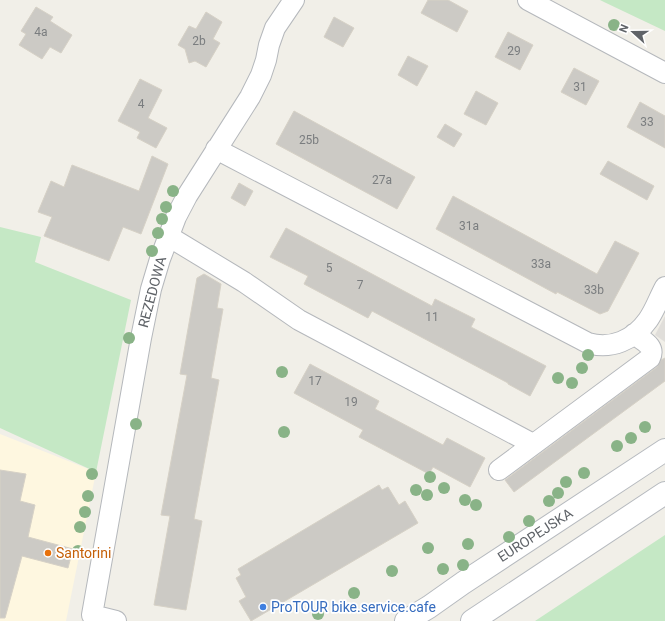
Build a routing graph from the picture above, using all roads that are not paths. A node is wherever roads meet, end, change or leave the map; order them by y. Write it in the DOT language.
graph roads {
  1 [pos="294,0"];
  2 [pos="528,0"];
  3 [pos="665,73"];
  4 [pos="216,149"];
  5 [pos="168,236"];
  6 [pos="665,287"];
  7 [pos="634,334"];
  8 [pos="533,444"];
  9 [pos="665,450"];
  10 [pos="499,470"];
  11 [pos="665,493"];
  12 [pos="116,621"];
  13 [pos="406,621"];
  14 [pos="472,621"];
  1 -- 4 [label="street, REZEDOWA"];
  2 -- 3 [label="street"];
  4 -- 5 [label="street, REZEDOWA"];
  4 -- 7 [label="street"];
  5 -- 8 [label="street"];
  5 -- 12 [label="street, REZEDOWA"];
  6 -- 7 [label="street"];
  7 -- 8 [label="street"];
  8 -- 10 [label="street"];
  9 -- 13 [label="main road, EUROPEJSKA"];
  11 -- 14 [label="main road"];
}
